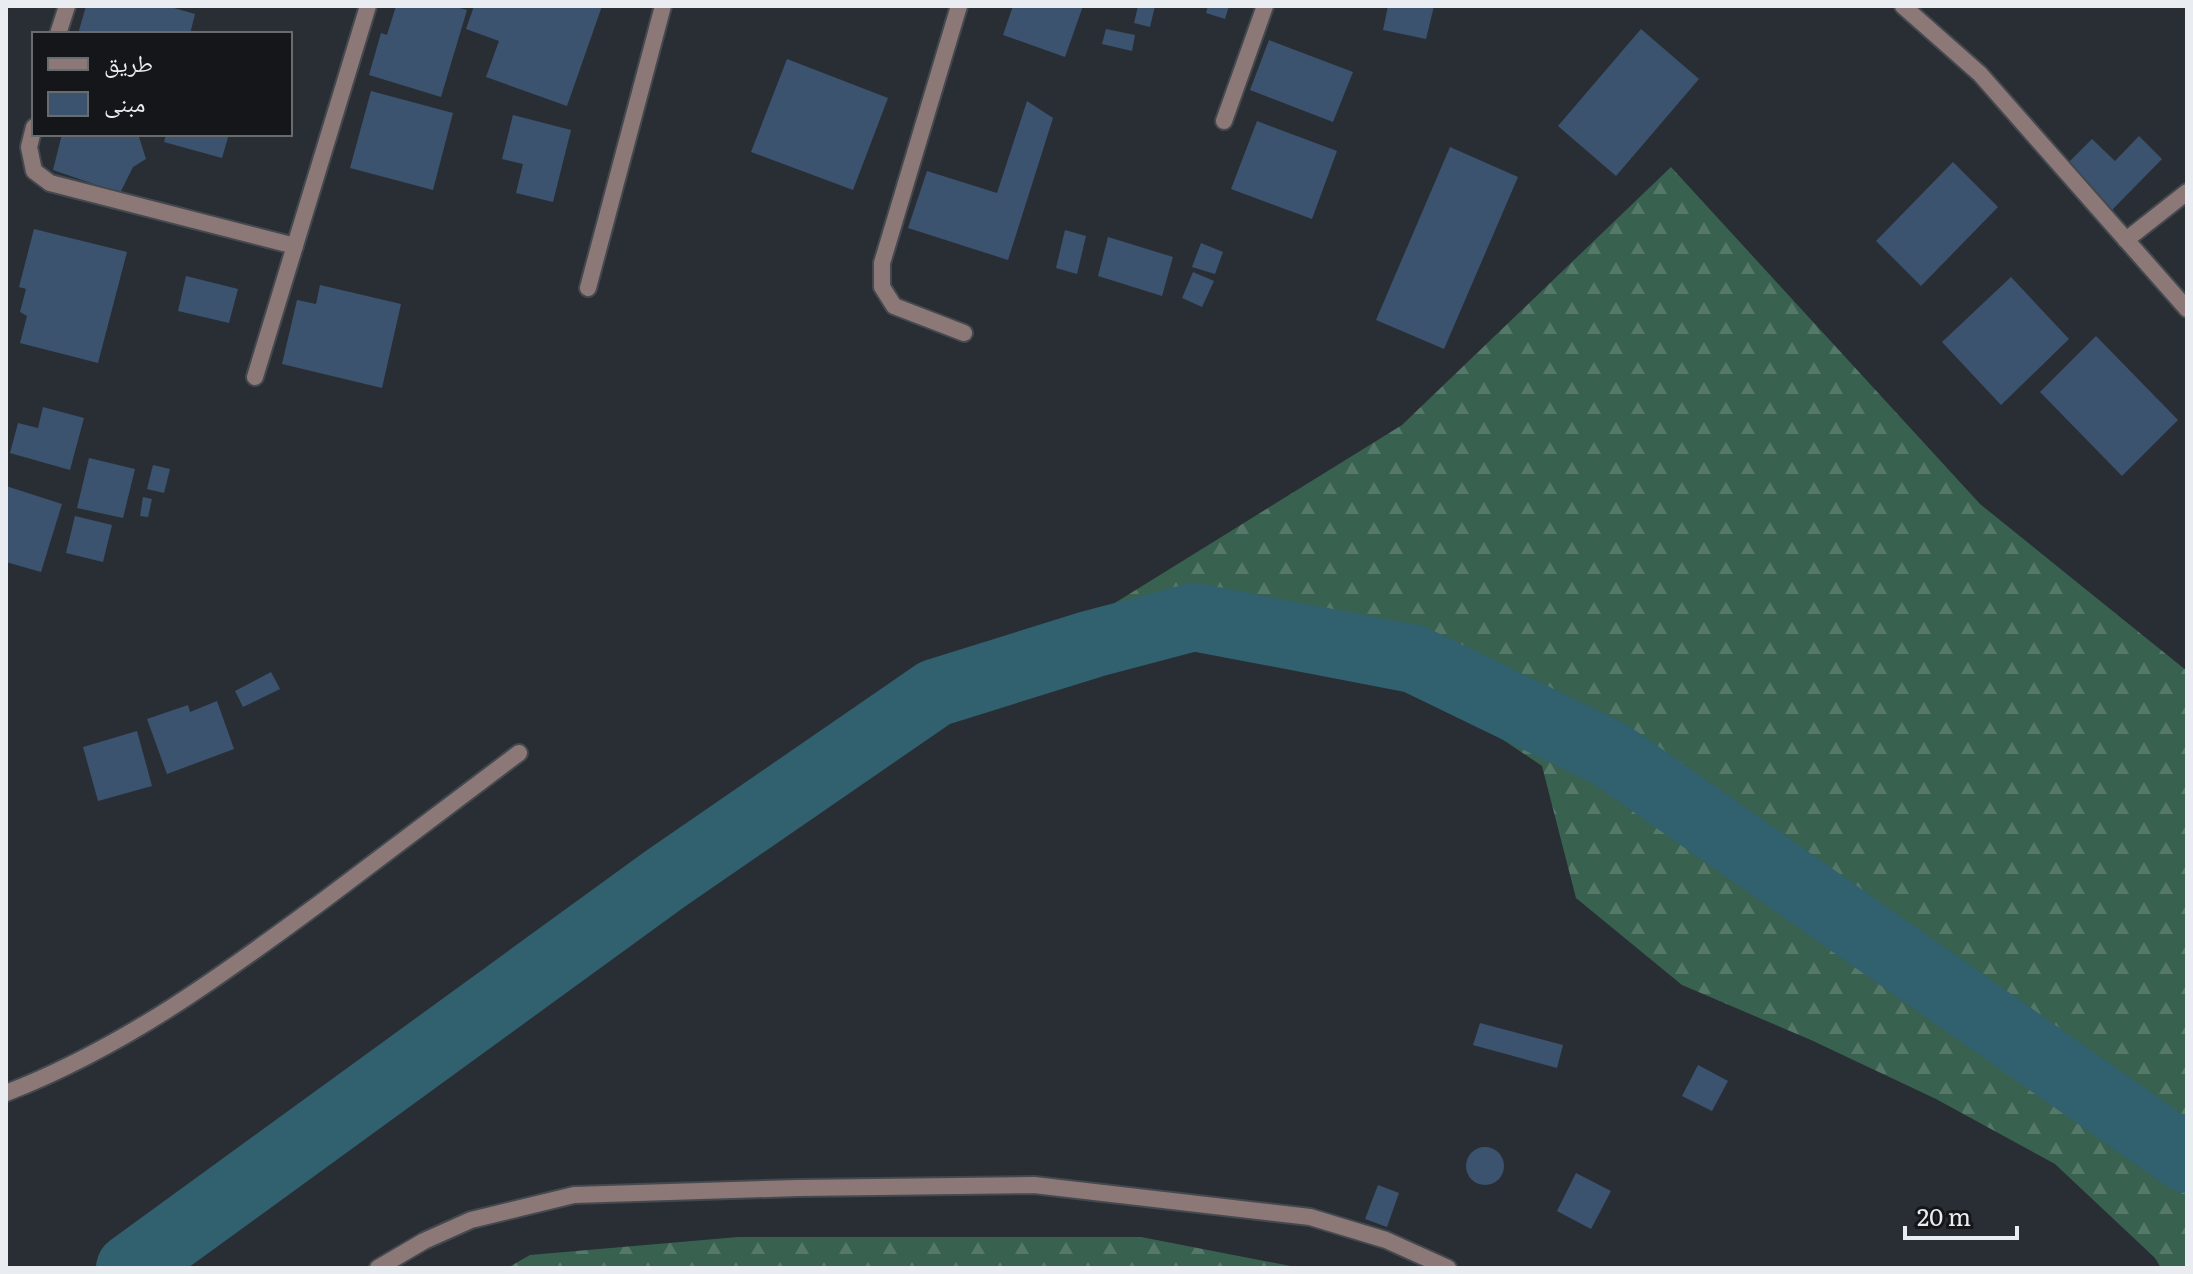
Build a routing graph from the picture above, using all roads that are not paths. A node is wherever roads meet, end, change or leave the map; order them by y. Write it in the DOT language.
graph roads {
  1 [pos="67,6"];
  2 [pos="368,6"];
  3 [pos="663,6"];
  4 [pos="959,6"];
  5 [pos="1265,6"];
  6 [pos="1912,9"];
  7 [pos="59,32"];
  8 [pos="1224,121"];
  9 [pos="32,135"];
  10 [pos="2187,192"];
  11 [pos="2126,240"];
  12 [pos="295,246"];
  13 [pos="588,288"];
  14 [pos="2187,309"];
  15 [pos="964,333"];
  16 [pos="255,377"];
  17 [pos="519,753"];
  18 [pos="6,1093"];
  19 [pos="378,1268"];
  20 [pos="1448,1268"];
  1 -- 7 [label="street"];
  2 -- 12 [label="street"];
  3 -- 13 [label="street"];
  4 -- 15 [label="street"];
  5 -- 8 [label="street"];
  6 -- 11 [label="street"];
  9 -- 12 [label="street"];
  10 -- 11 [label="street"];
  11 -- 14 [label="street"];
  12 -- 16 [label="street"];
  17 -- 18 [label="street"];
  19 -- 20 [label="street"];
}
